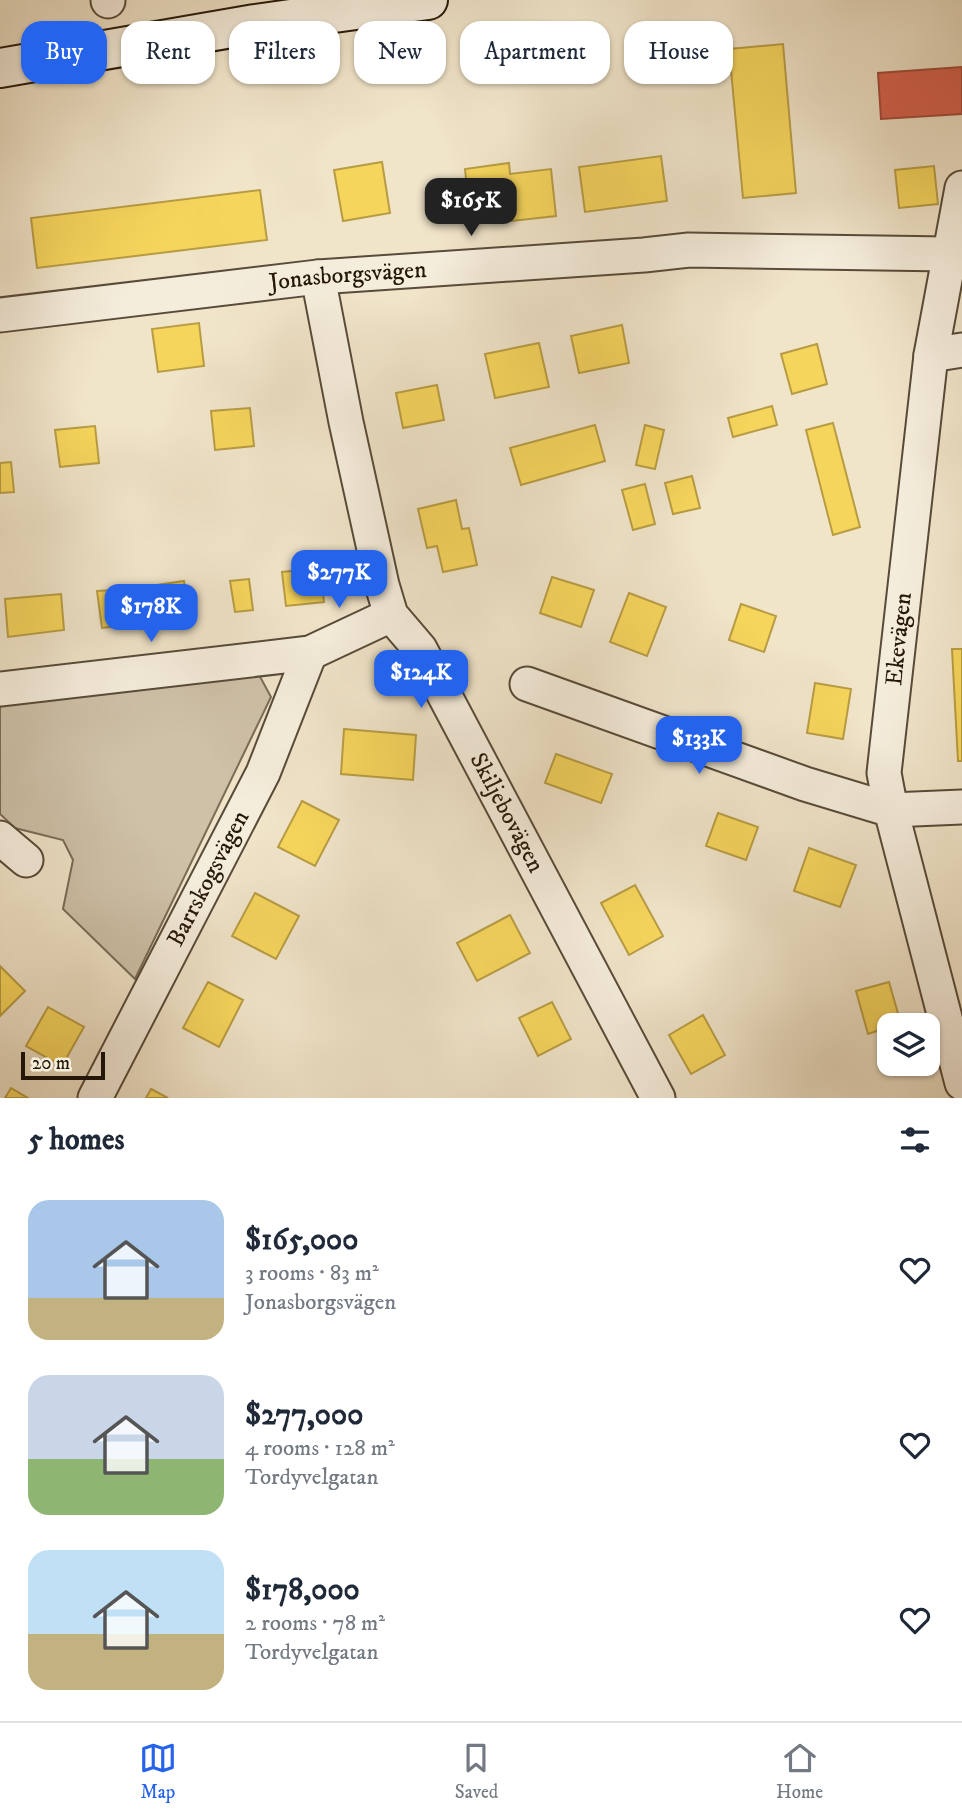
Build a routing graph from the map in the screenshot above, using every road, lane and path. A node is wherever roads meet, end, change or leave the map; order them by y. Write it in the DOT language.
graph roads {
  1 [pos="428,0"];
  2 [pos="0,68"];
  3 [pos="962,188"];
  4 [pos="948,254"];
  5 [pos="318,277"];
  6 [pos="0,315"];
  7 [pos="946,352"];
  8 [pos="391,615"];
  9 [pos="310,653"];
  10 [pos="527,684"];
  11 [pos="0,689"];
  12 [pos="962,807"];
  13 [pos="891,810"];
  14 [pos="0,838"];
  15 [pos="26,860"];
  16 [pos="962,1083"];
  17 [pos="95,1098"];
  18 [pos="658,1098"];
  1 -- 2 [label="main road"];
  3 -- 4 [label="street, Ekevägen"];
  4 -- 5 [label="street, Jonasborgsvägen"];
  4 -- 7 [label="street, Ekevägen"];
  5 -- 6 [label="street, Jonasborgsvägen"];
  5 -- 8 [label="street, Skiljebovägen"];
  7 -- 13 [label="street, Ekevägen"];
  8 -- 9 [label="street"];
  8 -- 18 [label="street, Skiljebovägen"];
  9 -- 11 [label="street"];
  9 -- 17 [label="street, Barrskogsvägen"];
  10 -- 13 [label="street"];
  12 -- 13 [label="street"];
  13 -- 16 [label="street, Ekevägen"];
  14 -- 15 [label="street"];
}
